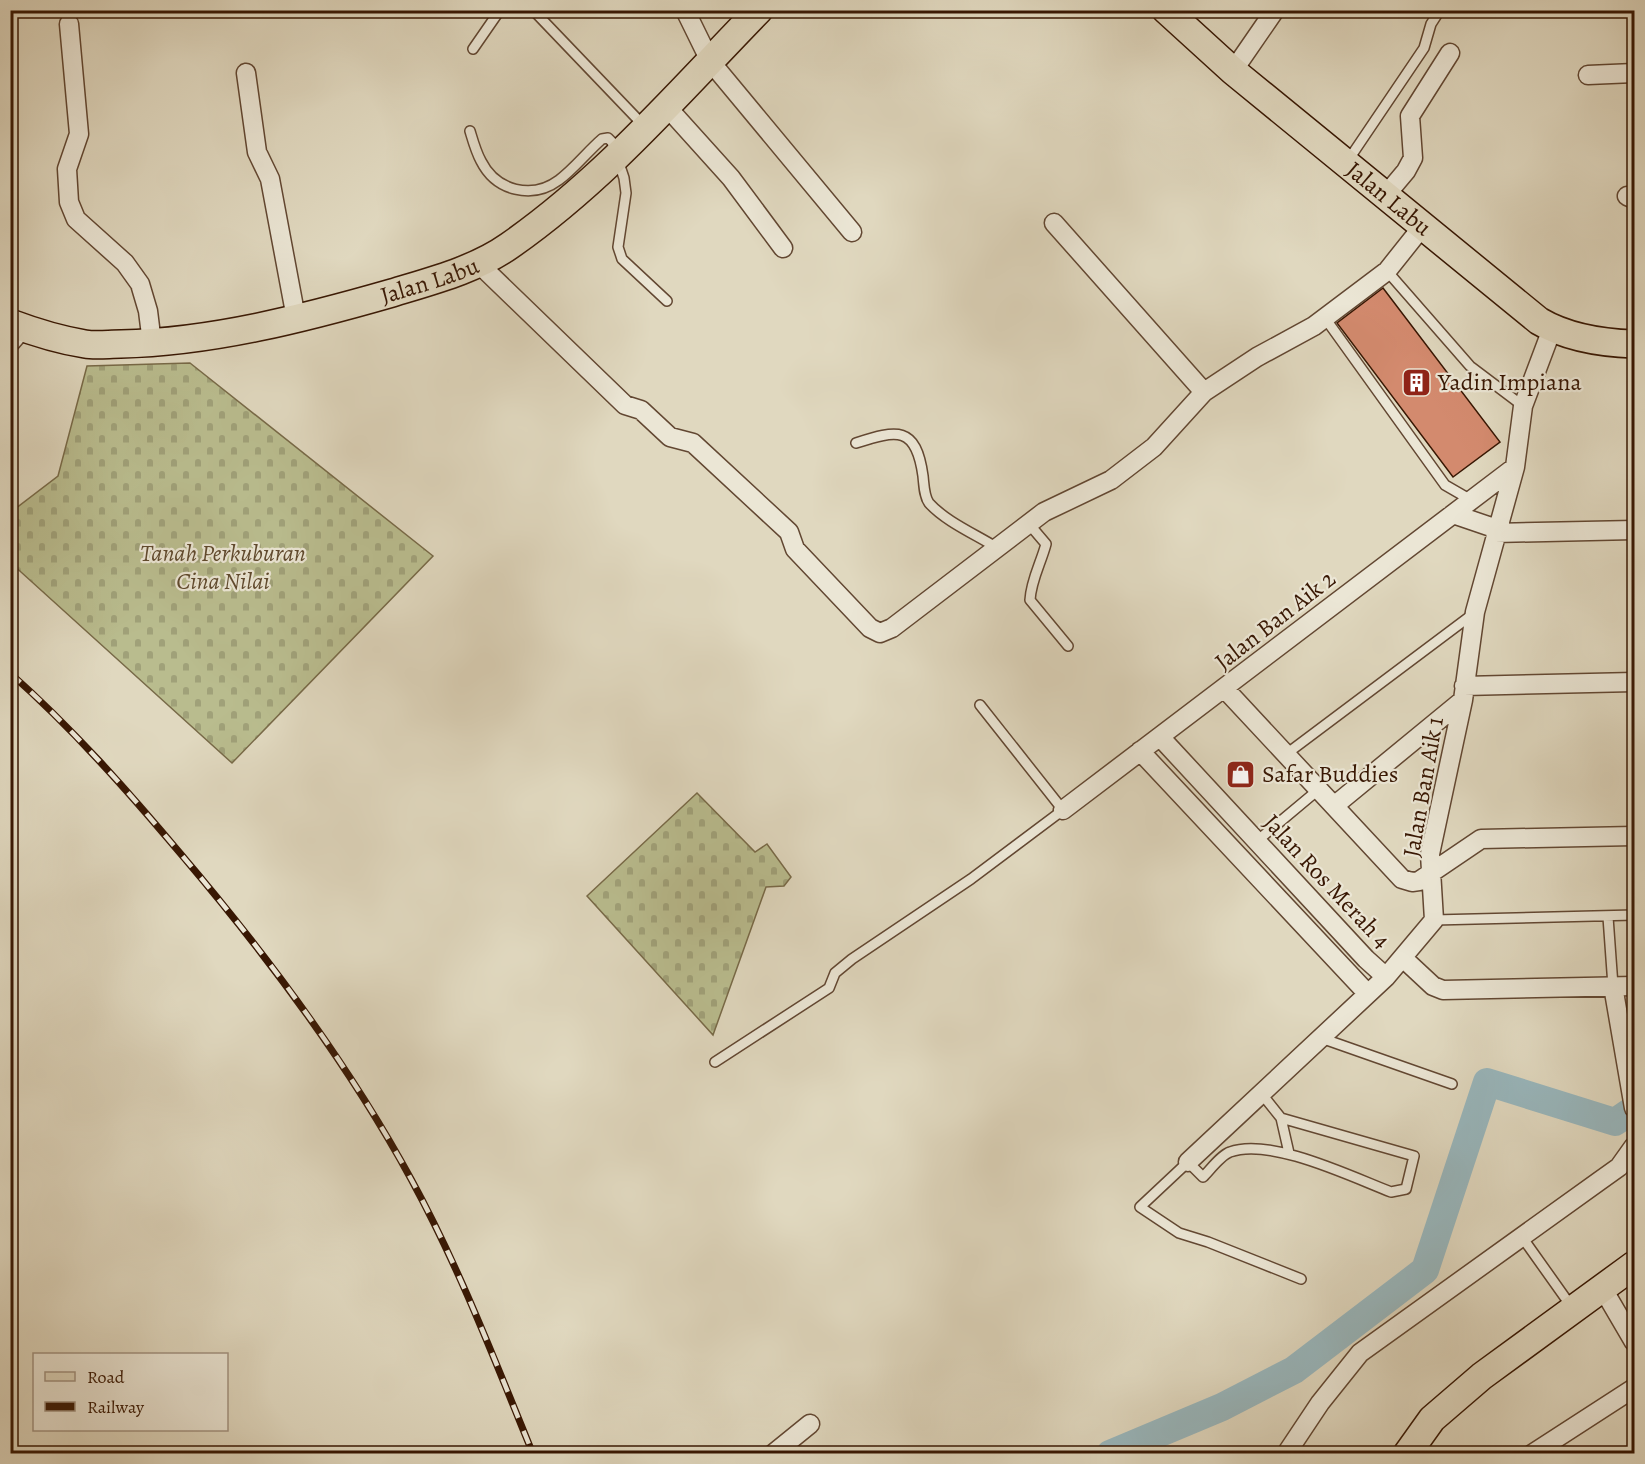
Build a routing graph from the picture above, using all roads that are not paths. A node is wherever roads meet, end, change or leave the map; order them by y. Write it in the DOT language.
graph roads {
  1 [pos="500,10"];
  2 [pos="533,10"];
  3 [pos="685,10"];
  4 [pos="759,10"];
  5 [pos="1166,10"];
  6 [pos="1275,10"];
  7 [pos="1440,10"];
  8 [pos="69,24"];
  9 [pos="473,49"];
  10 [pos="1450,53"];
  11 [pos="710,61"];
  12 [pos="1233,71"];
  13 [pos="246,73"];
  14 [pos="1635,74"];
  15 [pos="1588,75"];
  16 [pos="667,107"];
  17 [pos="646,129"];
  18 [pos="470,131"];
  19 [pos="617,157"];
  20 [pos="1346,164"];
  21 [pos="1385,196"];
  22 [pos="1054,223"];
  23 [pos="1422,227"];
  24 [pos="852,232"];
  25 [pos="783,248"];
  26 [pos="478,263"];
  27 [pos="1387,271"];
  28 [pos="667,301"];
  29 [pos="296,318"];
  30 [pos="1325,318"];
  31 [pos="1552,329"];
  32 [pos="15,331"];
  33 [pos="152,343"];
  34 [pos="1635,344"];
  35 [pos="1204,392"];
  36 [pos="1523,406"];
  37 [pos="856,443"];
  38 [pos="1515,467"];
  39 [pos="1471,500"];
  40 [pos="1453,514"];
  41 [pos="1029,524"];
  42 [pos="1635,530"];
  43 [pos="1496,531"];
  44 [pos="999,549"];
  45 [pos="1475,612"];
  46 [pos="1068,646"];
  47 [pos="1635,682"];
  48 [pos="1225,689"];
  49 [pos="1464,693"];
  50 [pos="980,705"];
  51 [pos="1161,738"];
  52 [pos="1140,752"];
  53 [pos="1285,755"];
  54 [pos="1318,790"];
  55 [pos="1334,806"];
  56 [pos="1063,810"];
  57 [pos="1635,836"];
  58 [pos="1257,841"];
  59 [pos="1432,873"];
  60 [pos="1635,915"];
  61 [pos="1608,917"];
  62 [pos="1434,920"];
  63 [pos="1404,959"];
  64 [pos="1386,977"];
  65 [pos="1613,986"];
  66 [pos="1635,986"];
  67 [pos="1367,993"];
  68 [pos="1319,1037"];
  69 [pos="716,1062"];
  70 [pos="1452,1084"];
  71 [pos="1262,1093"];
  72 [pos="1634,1103"];
  73 [pos="1281,1118"];
  74 [pos="1635,1146"];
  75 [pos="1289,1153"];
  76 [pos="1188,1162"];
  77 [pos="1522,1238"];
  78 [pos="1635,1265"];
  79 [pos="1301,1279"];
  80 [pos="1603,1289"];
  81 [pos="1574,1310"];
  82 [pos="1635,1342"];
  83 [pos="1635,1388"];
  84 [pos="810,1424"];
  85 [pos="773,1454"];
  86 [pos="1286,1454"];
  87 [pos="1407,1454"];
  88 [pos="1532,1454"];
  1 -- 9 [label="lane"];
  2 -- 17 [label="lane"];
  3 -- 11 [label="street"];
  4 -- 11 [label="main road, Jalan Labu"];
  5 -- 12 [label="main road, Jalan Labu"];
  6 -- 12 [label="street"];
  7 -- 20 [label="lane"];
  8 -- 33 [label="street"];
  10 -- 21 [label="street"];
  11 -- 16 [label="main road, Jalan Labu"];
  11 -- 24 [label="street"];
  12 -- 20 [label="main road, Jalan Labu"];
  13 -- 29 [label="street"];
  14 -- 15 [label="street"];
  16 -- 17 [label="main road, Jalan Labu"];
  16 -- 25 [label="street"];
  17 -- 19 [label="main road, Jalan Labu"];
  18 -- 19 [label="lane"];
  19 -- 26 [label="main road, Jalan Labu"];
  19 -- 28 [label="lane"];
  20 -- 21 [label="main road, Jalan Labu"];
  21 -- 23 [label="main road, Jalan Labu"];
  22 -- 35 [label="street"];
  23 -- 27 [label="street"];
  23 -- 31 [label="main road, Jalan Labu"];
  26 -- 29 [label="main road, Jalan Labu"];
  26 -- 44 [label="street"];
  27 -- 30 [label="street"];
  27 -- 36 [label="lane"];
  29 -- 33 [label="main road, Jalan Labu"];
  30 -- 35 [label="street"];
  30 -- 39 [label="lane"];
  31 -- 34 [label="main road, Jalan Labu"];
  31 -- 36 [label="street, Jalan Ban Aik 1"];
  32 -- 33 [label="main road, Jalan Labu"];
  35 -- 41 [label="street"];
  36 -- 38 [label="street, Jalan Ban Aik 1"];
  37 -- 44 [label="lane"];
  38 -- 39 [label="street, Jalan Ban Aik 2"];
  38 -- 43 [label="street, Jalan Ban Aik 1"];
  39 -- 40 [label="street, Jalan Ban Aik 2"];
  40 -- 43 [label="street"];
  40 -- 48 [label="street, Jalan Ban Aik 2"];
  41 -- 44 [label="street"];
  41 -- 46 [label="lane"];
  42 -- 43 [label="street"];
  43 -- 45 [label="street, Jalan Ban Aik 1"];
  45 -- 49 [label="street, Jalan Ban Aik 1"];
  45 -- 53 [label="lane"];
  47 -- 49 [label="street"];
  48 -- 51 [label="street, Jalan Ban Aik 2"];
  48 -- 53 [label="street"];
  49 -- 55 [label="street"];
  49 -- 59 [label="street, Jalan Ban Aik 1"];
  50 -- 56 [label="lane"];
  51 -- 52 [label="street, Jalan Ban Aik 2"];
  51 -- 58 [label="street, Jalan Ros Merah 4"];
  52 -- 56 [label="street, Jalan Ban Aik 2"];
  52 -- 67 [label="street"];
  53 -- 54 [label="street"];
  54 -- 55 [label="street"];
  54 -- 58 [label="lane"];
  55 -- 59 [label="street"];
  56 -- 69 [label="lane"];
  57 -- 59 [label="street"];
  58 -- 64 [label="street, Jalan Ros Merah 4"];
  59 -- 62 [label="street, Jalan Ban Aik 1"];
  60 -- 61 [label="lane"];
  61 -- 62 [label="lane"];
  61 -- 65 [label="lane"];
  62 -- 63 [label="street"];
  63 -- 64 [label="street"];
  63 -- 65 [label="street"];
  64 -- 67 [label="street"];
  65 -- 66 [label="street"];
  65 -- 72 [label="street"];
  67 -- 68 [label="street"];
  68 -- 70 [label="lane"];
  68 -- 71 [label="street"];
  71 -- 73 [label="lane"];
  71 -- 76 [label="street"];
  73 -- 75 [label="lane"];
  73 -- 75 [label="lane"];
  74 -- 77 [label="street"];
  75 -- 76 [label="lane"];
  76 -- 79 [label="lane"];
  77 -- 81 [label="lane"];
  77 -- 86 [label="street"];
  78 -- 80 [label="main road"];
  80 -- 81 [label="main road"];
  80 -- 82 [label="street"];
  81 -- 87 [label="main road"];
  83 -- 88 [label="street"];
  84 -- 85 [label="street"];
}
